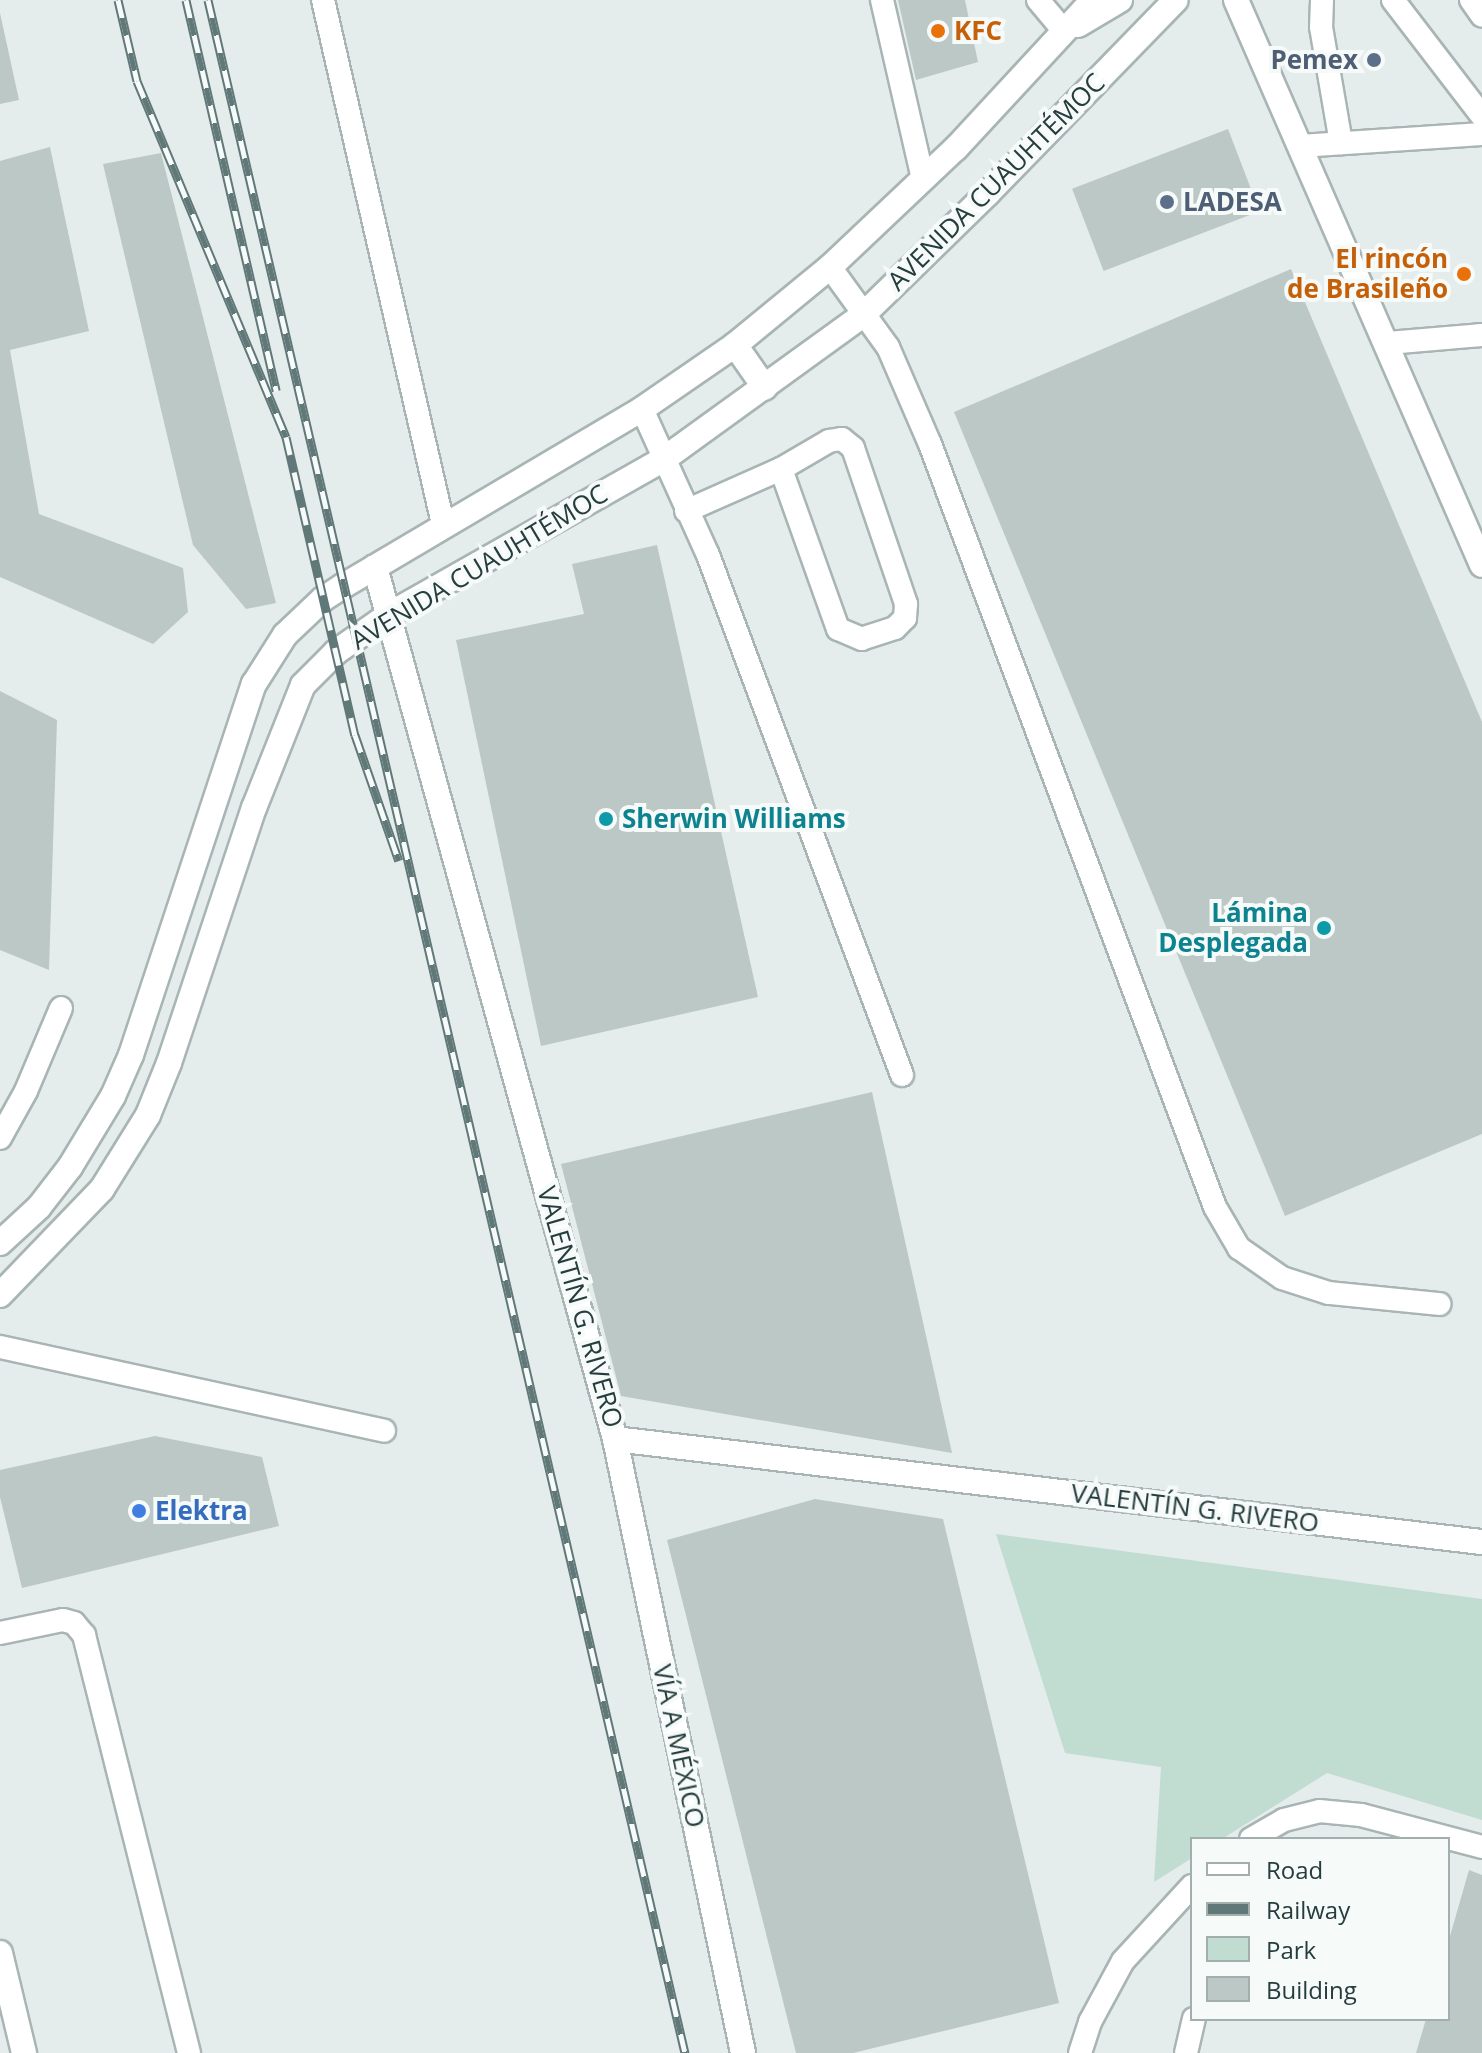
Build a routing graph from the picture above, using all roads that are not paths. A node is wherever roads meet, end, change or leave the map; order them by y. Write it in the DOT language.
graph roads {
  1 [pos="323,0"];
  2 [pos="882,0"];
  3 [pos="1038,0"];
  4 [pos="1093,0"];
  5 [pos="1120,0"];
  6 [pos="1176,0"];
  7 [pos="1236,0"];
  8 [pos="1322,0"];
  9 [pos="1393,0"];
  10 [pos="1471,0"];
  11 [pos="1482,16"];
  12 [pos="1064,31"];
  13 [pos="1482,116"];
  14 [pos="1482,134"];
  15 [pos="1341,143"];
  16 [pos="1300,146"];
  17 [pos="923,179"];
  18 [pos="830,267"];
  19 [pos="864,314"];
  20 [pos="1482,335"];
  21 [pos="1388,343"];
  22 [pos="735,345"];
  23 [pos="765,388"];
  24 [pos="642,409"];
  25 [pos="664,459"];
  26 [pos="781,469"];
  27 [pos="686,511"];
  28 [pos="443,524"];
  29 [pos="1482,565"];
  30 [pos="375,567"];
  31 [pos="390,614"];
  32 [pos="61,1008"];
  33 [pos="902,1075"];
  34 [pos="0,1138"];
  35 [pos="0,1243"];
  36 [pos="0,1295"];
  37 [pos="1439,1304"];
  38 [pos="0,1347"];
  39 [pos="384,1431"];
  40 [pos="615,1439"];
  41 [pos="1482,1542"];
  42 [pos="0,1633"];
  43 [pos="1254,1837"];
  44 [pos="1444,1837"];
  45 [pos="1450,1839"];
  46 [pos="1482,1847"];
  47 [pos="1190,1888"];
  48 [pos="0,1953"];
  49 [pos="1194,2021"];
  50 [pos="24,2053"];
  51 [pos="189,2053"];
  52 [pos="743,2053"];
  53 [pos="1080,2053"];
  54 [pos="1186,2053"];
  1 -- 28 [label="lane"];
  2 -- 17 [label="lane"];
  3 -- 12 [label="lane"];
  4 -- 12 [label="main road, AVENIDA CUAUHTÉMOC"];
  5 -- 12 [label="main road"];
  6 -- 19 [label="main road, AVENIDA CUAUHTÉMOC"];
  7 -- 16 [label="main road"];
  8 -- 15 [label="lane"];
  9 -- 13 [label="lane"];
  10 -- 11 [label="lane"];
  12 -- 17 [label="main road, AVENIDA CUAUHTÉMOC"];
  14 -- 15 [label="lane"];
  15 -- 16 [label="lane"];
  16 -- 21 [label="main road"];
  17 -- 18 [label="main road, AVENIDA CUAUHTÉMOC"];
  18 -- 19 [label="lane"];
  18 -- 22 [label="main road, AVENIDA CUAUHTÉMOC"];
  19 -- 23 [label="main road, AVENIDA CUAUHTÉMOC"];
  19 -- 37 [label="lane"];
  20 -- 21 [label="lane"];
  21 -- 29 [label="main road"];
  22 -- 23 [label="main road"];
  22 -- 24 [label="main road, AVENIDA CUAUHTÉMOC"];
  23 -- 25 [label="main road, AVENIDA CUAUHTÉMOC"];
  24 -- 25 [label="lane"];
  24 -- 28 [label="main road, AVENIDA CUAUHTÉMOC"];
  25 -- 27 [label="lane"];
  25 -- 31 [label="main road, AVENIDA CUAUHTÉMOC"];
  26 -- 26 [label="lane"];
  26 -- 27 [label="lane"];
  27 -- 33 [label="lane"];
  28 -- 30 [label="main road, AVENIDA CUAUHTÉMOC"];
  30 -- 31 [label="main road, VALENTÍN G. RIVERO"];
  30 -- 35 [label="main road, AVENIDA CUAUHTÉMOC"];
  31 -- 36 [label="main road, AVENIDA CUAUHTÉMOC"];
  31 -- 40 [label="main road, VALENTÍN G. RIVERO"];
  32 -- 34 [label="lane"];
  38 -- 39 [label="lane"];
  40 -- 41 [label="main road, VALENTÍN G. RIVERO"];
  40 -- 52 [label="main road, VÍA A MÉXICO"];
  42 -- 51 [label="lane"];
  43 -- 44 [label="lane"];
  45 -- 46 [label="lane"];
  47 -- 53 [label="lane"];
  48 -- 50 [label="main road"];
  49 -- 54 [label="lane"];
}
